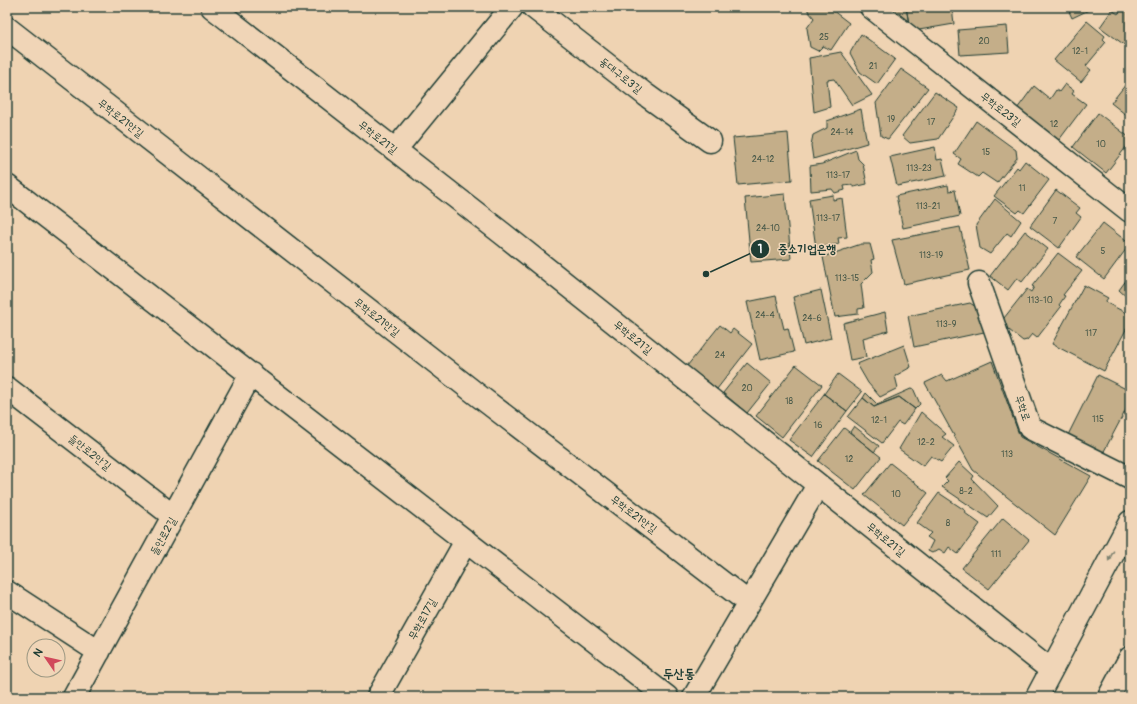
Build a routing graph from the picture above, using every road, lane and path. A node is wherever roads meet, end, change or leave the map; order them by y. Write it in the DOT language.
graph roads {
  1 [pos="212,7"];
  2 [pos="512,7"];
  3 [pos="533,7"];
  4 [pos="871,7"];
  5 [pos="7,28"];
  6 [pos="710,141"];
  7 [pos="395,150"];
  8 [pos="7,186"];
  9 [pos="1130,210"];
  10 [pos="979,283"];
  11 [pos="251,374"];
  12 [pos="7,388"];
  13 [pos="1130,478"];
  14 [pos="818,485"];
  15 [pos="173,516"];
  16 [pos="1130,522"];
  17 [pos="466,541"];
  18 [pos="7,592"];
  19 [pos="749,603"];
  20 [pos="99,652"];
  21 [pos="1130,658"];
  22 [pos="1051,670"];
  23 [pos="74,697"];
  24 [pos="378,697"];
  25 [pos="667,697"];
  26 [pos="694,697"];
  27 [pos="1037,697"];
  28 [pos="1109,697"];
  1 -- 7 [label="street, 무학로21길"];
  2 -- 7 [label="street"];
  3 -- 6 [label="street, 동대구로3길"];
  4 -- 9 [label="street, 무학로23길"];
  5 -- 19 [label="street, 무학로21안길"];
  7 -- 14 [label="street, 무학로21길"];
  8 -- 11 [label="street"];
  10 -- 13 [label="street, 무학로"];
  11 -- 15 [label="street, 들안로2길"];
  11 -- 17 [label="street"];
  12 -- 15 [label="street, 들안로2안길"];
  14 -- 19 [label="street"];
  14 -- 22 [label="street, 무학로21길"];
  15 -- 20 [label="street, 들안로2길"];
  16 -- 22 [label="street, one-way"];
  17 -- 24 [label="street, 무학로17길"];
  17 -- 25 [label="street"];
  18 -- 20 [label="street"];
  19 -- 26 [label="street"];
  20 -- 23 [label="street, 들안로2길"];
  21 -- 28 [label="street"];
  22 -- 27 [label="street"];
}
